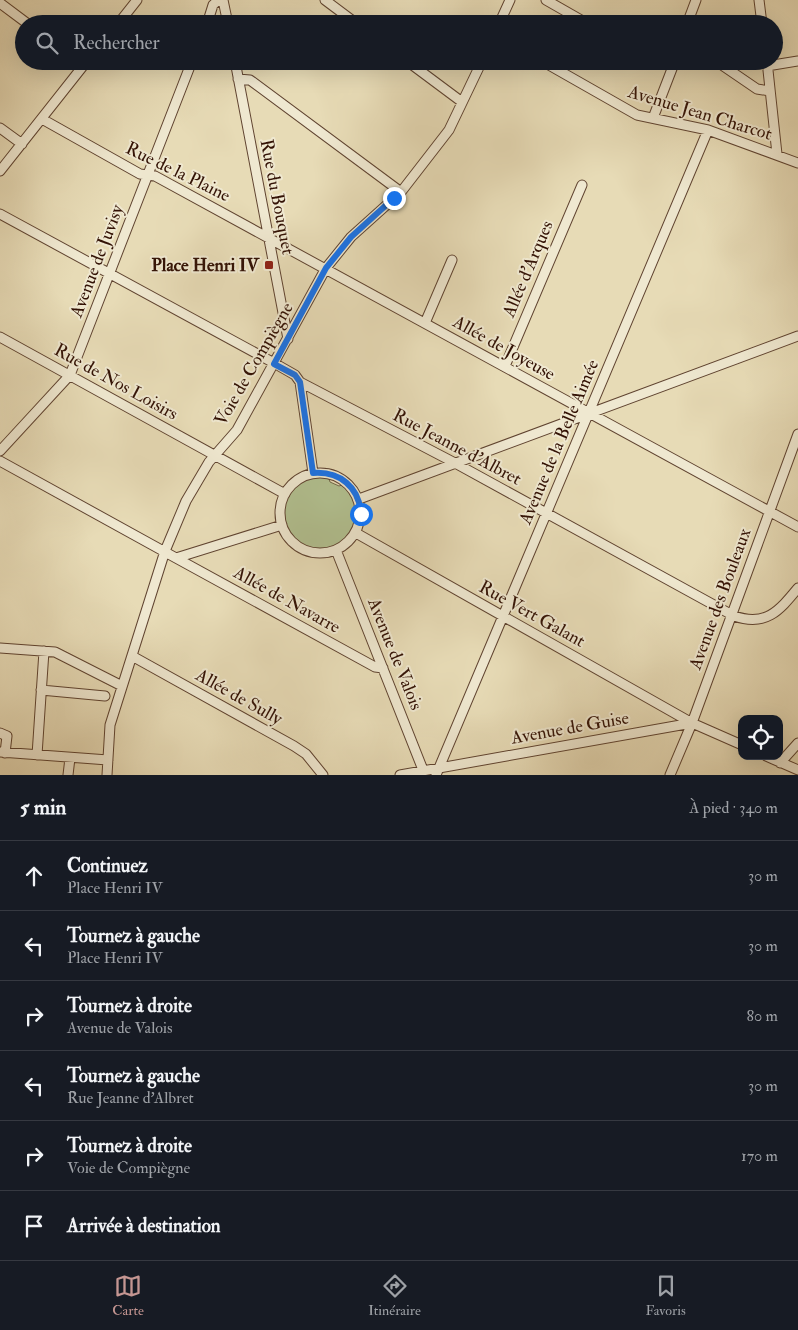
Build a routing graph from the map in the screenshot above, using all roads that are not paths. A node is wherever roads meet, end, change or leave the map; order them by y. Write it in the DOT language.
graph roads {
  1 [pos="137,0"];
  2 [pos="218,0"];
  3 [pos="223,0"];
  4 [pos="325,0"];
  5 [pos="510,0"];
  6 [pos="546,0"];
  7 [pos="696,0"];
  8 [pos="759,0"];
  9 [pos="0,3"];
  10 [pos="16,15"];
  11 [pos="125,15"];
  12 [pos="210,15"];
  13 [pos="226,15"];
  14 [pos="345,15"];
  15 [pos="503,15"];
  16 [pos="572,15"];
  17 [pos="690,15"];
  18 [pos="761,15"];
  19 [pos="798,61"];
  20 [pos="783,62"];
  21 [pos="78,70"];
  22 [pos="189,70"];
  23 [pos="236,70"];
  24 [pos="419,70"];
  25 [pos="478,70"];
  26 [pos="557,70"];
  27 [pos="672,70"];
  28 [pos="730,70"];
  29 [pos="768,70"];
  30 [pos="238,79"];
  31 [pos="770,91"];
  32 [pos="462,102"];
  33 [pos="653,118"];
  34 [pos="42,119"];
  35 [pos="0,128"];
  36 [pos="708,130"];
  37 [pos="22,144"];
  38 [pos="777,154"];
  39 [pos="798,164"];
  40 [pos="0,171"];
  41 [pos="148,175"];
  42 [pos="582,184"];
  43 [pos="401,192"];
  44 [pos="0,214"];
  45 [pos="268,237"];
  46 [pos="452,260"];
  47 [pos="326,268"];
  48 [pos="110,274"];
  49 [pos="425,323"];
  50 [pos="798,336"];
  51 [pos="0,337"];
  52 [pos="288,339"];
  53 [pos="274,364"];
  54 [pos="505,366"];
  55 [pos="70,375"];
  56 [pos="300,382"];
  57 [pos="589,413"];
  58 [pos="798,434"];
  59 [pos="0,451"];
  60 [pos="216,455"];
  61 [pos="0,461"];
  62 [pos="455,463"];
  63 [pos="313,473"];
  64 [pos="285,494"];
  65 [pos="358,499"];
  66 [pos="770,511"];
  67 [pos="546,513"];
  68 [pos="282,525"];
  69 [pos="798,527"];
  70 [pos="356,533"];
  71 [pos="336,550"];
  72 [pos="165,551"];
  73 [pos="176,558"];
  74 [pos="798,588"];
  75 [pos="731,614"];
  76 [pos="503,616"];
  77 [pos="0,648"];
  78 [pos="44,651"];
  79 [pos="132,656"];
  80 [pos="383,668"];
  81 [pos="122,686"];
  82 [pos="42,690"];
  83 [pos="105,696"];
  84 [pos="692,723"];
  85 [pos="0,733"];
  86 [pos="738,743"];
  87 [pos="798,743"];
  88 [pos="3,752"];
  89 [pos="37,755"];
  90 [pos="70,758"];
  91 [pos="108,760"];
  92 [pos="774,760"];
  93 [pos="780,763"];
  94 [pos="798,770"];
  95 [pos="438,771"];
  96 [pos="425,773"];
  97 [pos="68,775"];
  98 [pos="107,775"];
  99 [pos="323,775"];
  100 [pos="400,775"];
  101 [pos="670,775"];
  1 -- 11 [label="street"];
  2 -- 12 [label="street"];
  3 -- 13 [label="street"];
  4 -- 14 [label="street"];
  5 -- 15 [label="street"];
  6 -- 16 [label="street"];
  7 -- 17 [label="street"];
  8 -- 18 [label="street"];
  9 -- 10 [label="street"];
  19 -- 20 [label="street"];
  21 -- 34 [label="street"];
  22 -- 41 [label="street, Avenue de Juvisy"];
  23 -- 30 [label="street, Rue du Bouquet"];
  24 -- 32 [label="street"];
  25 -- 32 [label="street, Voie de Compiègne"];
  26 -- 33 [label="street, Avenue Jean Charcot"];
  27 -- 33 [label="street"];
  28 -- 31 [label="street"];
  29 -- 31 [label="street"];
  30 -- 43 [label="street"];
  30 -- 45 [label="street, Rue du Bouquet"];
  31 -- 38 [label="street"];
  32 -- 43 [label="street, Voie de Compiègne"];
  33 -- 36 [label="street, Avenue Jean Charcot"];
  34 -- 37 [label="street"];
  34 -- 41 [label="street, Rue de la Plaine"];
  35 -- 37 [label="street"];
  36 -- 38 [label="street, Avenue Jean Charcot"];
  36 -- 57 [label="street, Avenue de la Belle Aimée"];
  37 -- 40 [label="street"];
  38 -- 39 [label="street, Avenue Jean Charcot"];
  41 -- 45 [label="street, Rue de la Plaine"];
  41 -- 48 [label="street, Avenue de Juvisy"];
  42 -- 54 [label="street, Allée d'Arques"];
  43 -- 47 [label="street, Voie de Compiègne"];
  44 -- 48 [label="street, Rue Jeanne d'Albret"];
  45 -- 47 [label="street, Rue de la Plaine"];
  45 -- 52 [label="street, Rue du Bouquet"];
  46 -- 49 [label="street"];
  47 -- 49 [label="street, Allée de Joyeuse"];
  47 -- 52 [label="street, Voie de Compiègne"];
  48 -- 53 [label="street, Rue Jeanne d'Albret"];
  48 -- 55 [label="street, Avenue de Juvisy"];
  49 -- 54 [label="street, Allée de Joyeuse"];
  50 -- 57 [label="street"];
  51 -- 55 [label="street, Rue de Nos Loisirs"];
  52 -- 53 [label="street, Voie de Compiègne"];
  53 -- 56 [label="street, Rue Jeanne d'Albret"];
  53 -- 60 [label="street, Voie de Compiègne"];
  54 -- 57 [label="street, Allée de Joyeuse"];
  55 -- 59 [label="street, Avenue de Juvisy"];
  55 -- 60 [label="street, Rue de Nos Loisirs"];
  56 -- 62 [label="street, Rue Jeanne d'Albret"];
  56 -- 63 [label="street"];
  57 -- 62 [label="street"];
  57 -- 66 [label="street, Allée de Joyeuse"];
  57 -- 67 [label="street, Avenue de la Belle Aimée"];
  58 -- 66 [label="street, Avenue des Bouleaux"];
  60 -- 64 [label="street"];
  60 -- 72 [label="street, Voie de Compiègne"];
  61 -- 72 [label="street, Allée de Navarre"];
  62 -- 65 [label="street"];
  62 -- 67 [label="street, Rue Jeanne d'Albret"];
  63 -- 64 [label="street"];
  63 -- 65 [label="street"];
  64 -- 68 [label="street"];
  65 -- 70 [label="street"];
  66 -- 69 [label="street, Allée de Joyeuse"];
  66 -- 75 [label="street, Avenue des Bouleaux"];
  67 -- 75 [label="street, Rue Jeanne d'Albret"];
  67 -- 76 [label="street, Avenue de la Belle Aimée"];
  68 -- 71 [label="street"];
  68 -- 73 [label="street"];
  70 -- 71 [label="street"];
  70 -- 76 [label="street, Rue Vert Galant"];
  71 -- 80 [label="street, Avenue de Valois"];
  72 -- 73 [label="street, Allée de Navarre"];
  72 -- 79 [label="street, Voie de Compiègne"];
  73 -- 80 [label="street, Allée de Navarre"];
  74 -- 75 [label="street, Rue Jeanne d'Albret"];
  75 -- 84 [label="street, Avenue des Bouleaux"];
  76 -- 84 [label="street, Rue Vert Galant"];
  76 -- 95 [label="street, Avenue de la Belle Aimée"];
  77 -- 78 [label="street"];
  78 -- 81 [label="street"];
  78 -- 82 [label="street"];
  79 -- 81 [label="street, Voie de Compiègne"];
  79 -- 99 [label="street, Allée de Sully"];
  80 -- 96 [label="street, Avenue de Valois"];
  81 -- 91 [label="street, Voie de Compiègne"];
  82 -- 83 [label="street"];
  82 -- 89 [label="street"];
  84 -- 86 [label="street"];
  84 -- 95 [label="street, Avenue de Guise"];
  84 -- 101 [label="street, Avenue des Bouleaux"];
  85 -- 88 [label="street"];
  87 -- 93 [label="street"];
  88 -- 89 [label="street"];
  89 -- 90 [label="street"];
  90 -- 91 [label="street"];
  90 -- 97 [label="street"];
  91 -- 98 [label="street, Voie de Compiègne"];
  92 -- 93 [label="street"];
  93 -- 94 [label="street"];
  95 -- 96 [label="street, Avenue de Guise"];
  96 -- 100 [label="street, Avenue de Guise"];
}
